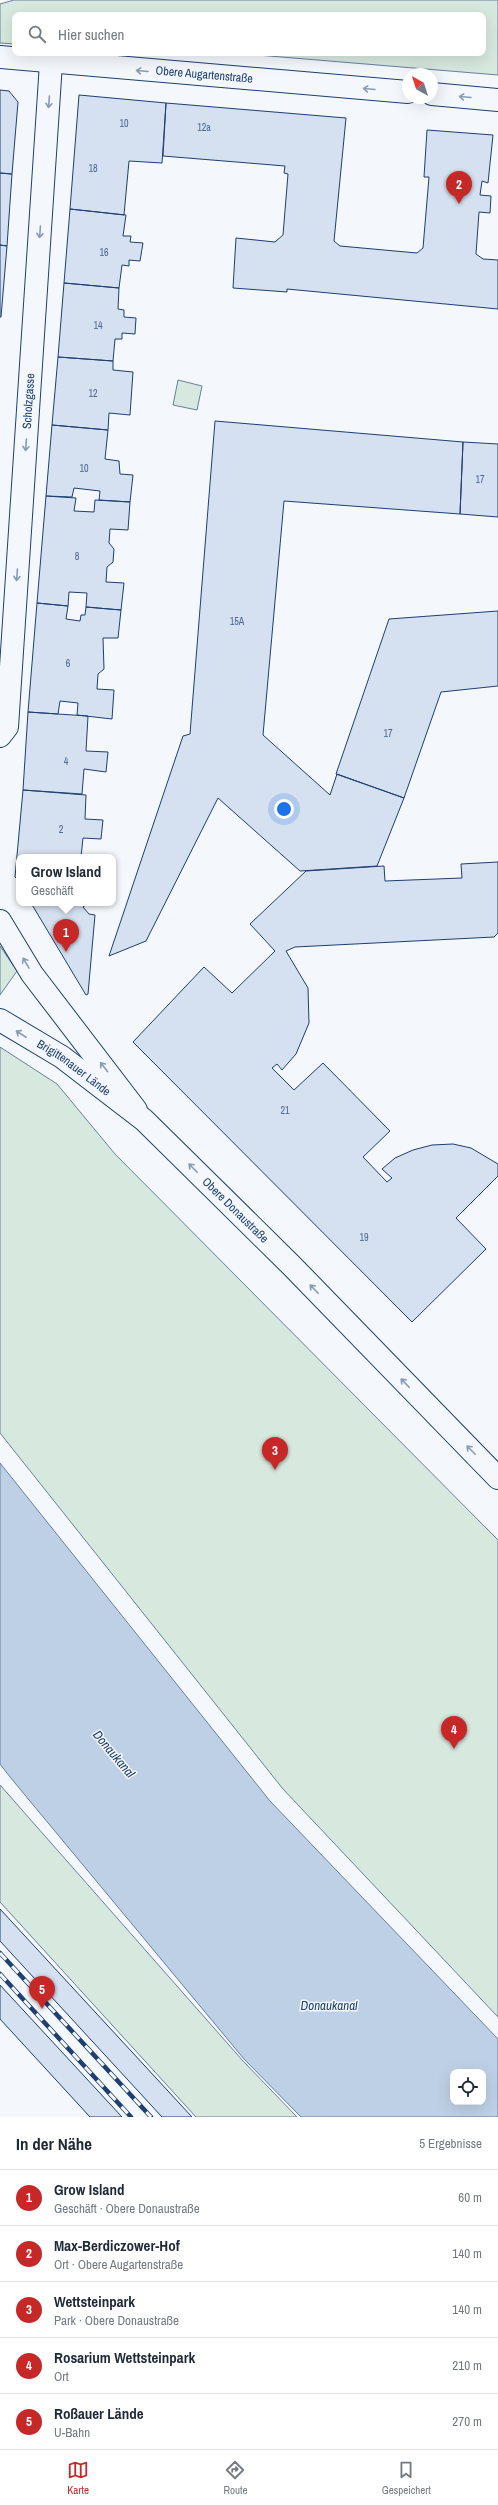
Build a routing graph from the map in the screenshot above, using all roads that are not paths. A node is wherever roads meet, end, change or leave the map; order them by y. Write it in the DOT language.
graph roads {
  1 [pos="0,57"];
  2 [pos="51,63"];
  3 [pos="402,92"];
  4 [pos="438,95"];
  5 [pos="498,100"];
  6 [pos="0,736"];
  7 [pos="0,920"];
  8 [pos="0,1020"];
  9 [pos="144,1120"];
  10 [pos="498,1478"];
  1 -- 2 [label="street, Obere Augartenstraße"];
  3 -- 2 [label="street, Obere Augartenstraße, one-way"];
  2 -- 6 [label="street, Scholzgasse, one-way"];
  5 -- 4 [label="street, one-way"];
  9 -- 7 [label="street, Obere Donaustraße, one-way"];
  9 -- 8 [label="street, Brigittenauer Lände, one-way"];
  10 -- 9 [label="street, Obere Donaustraße, one-way"];
}
